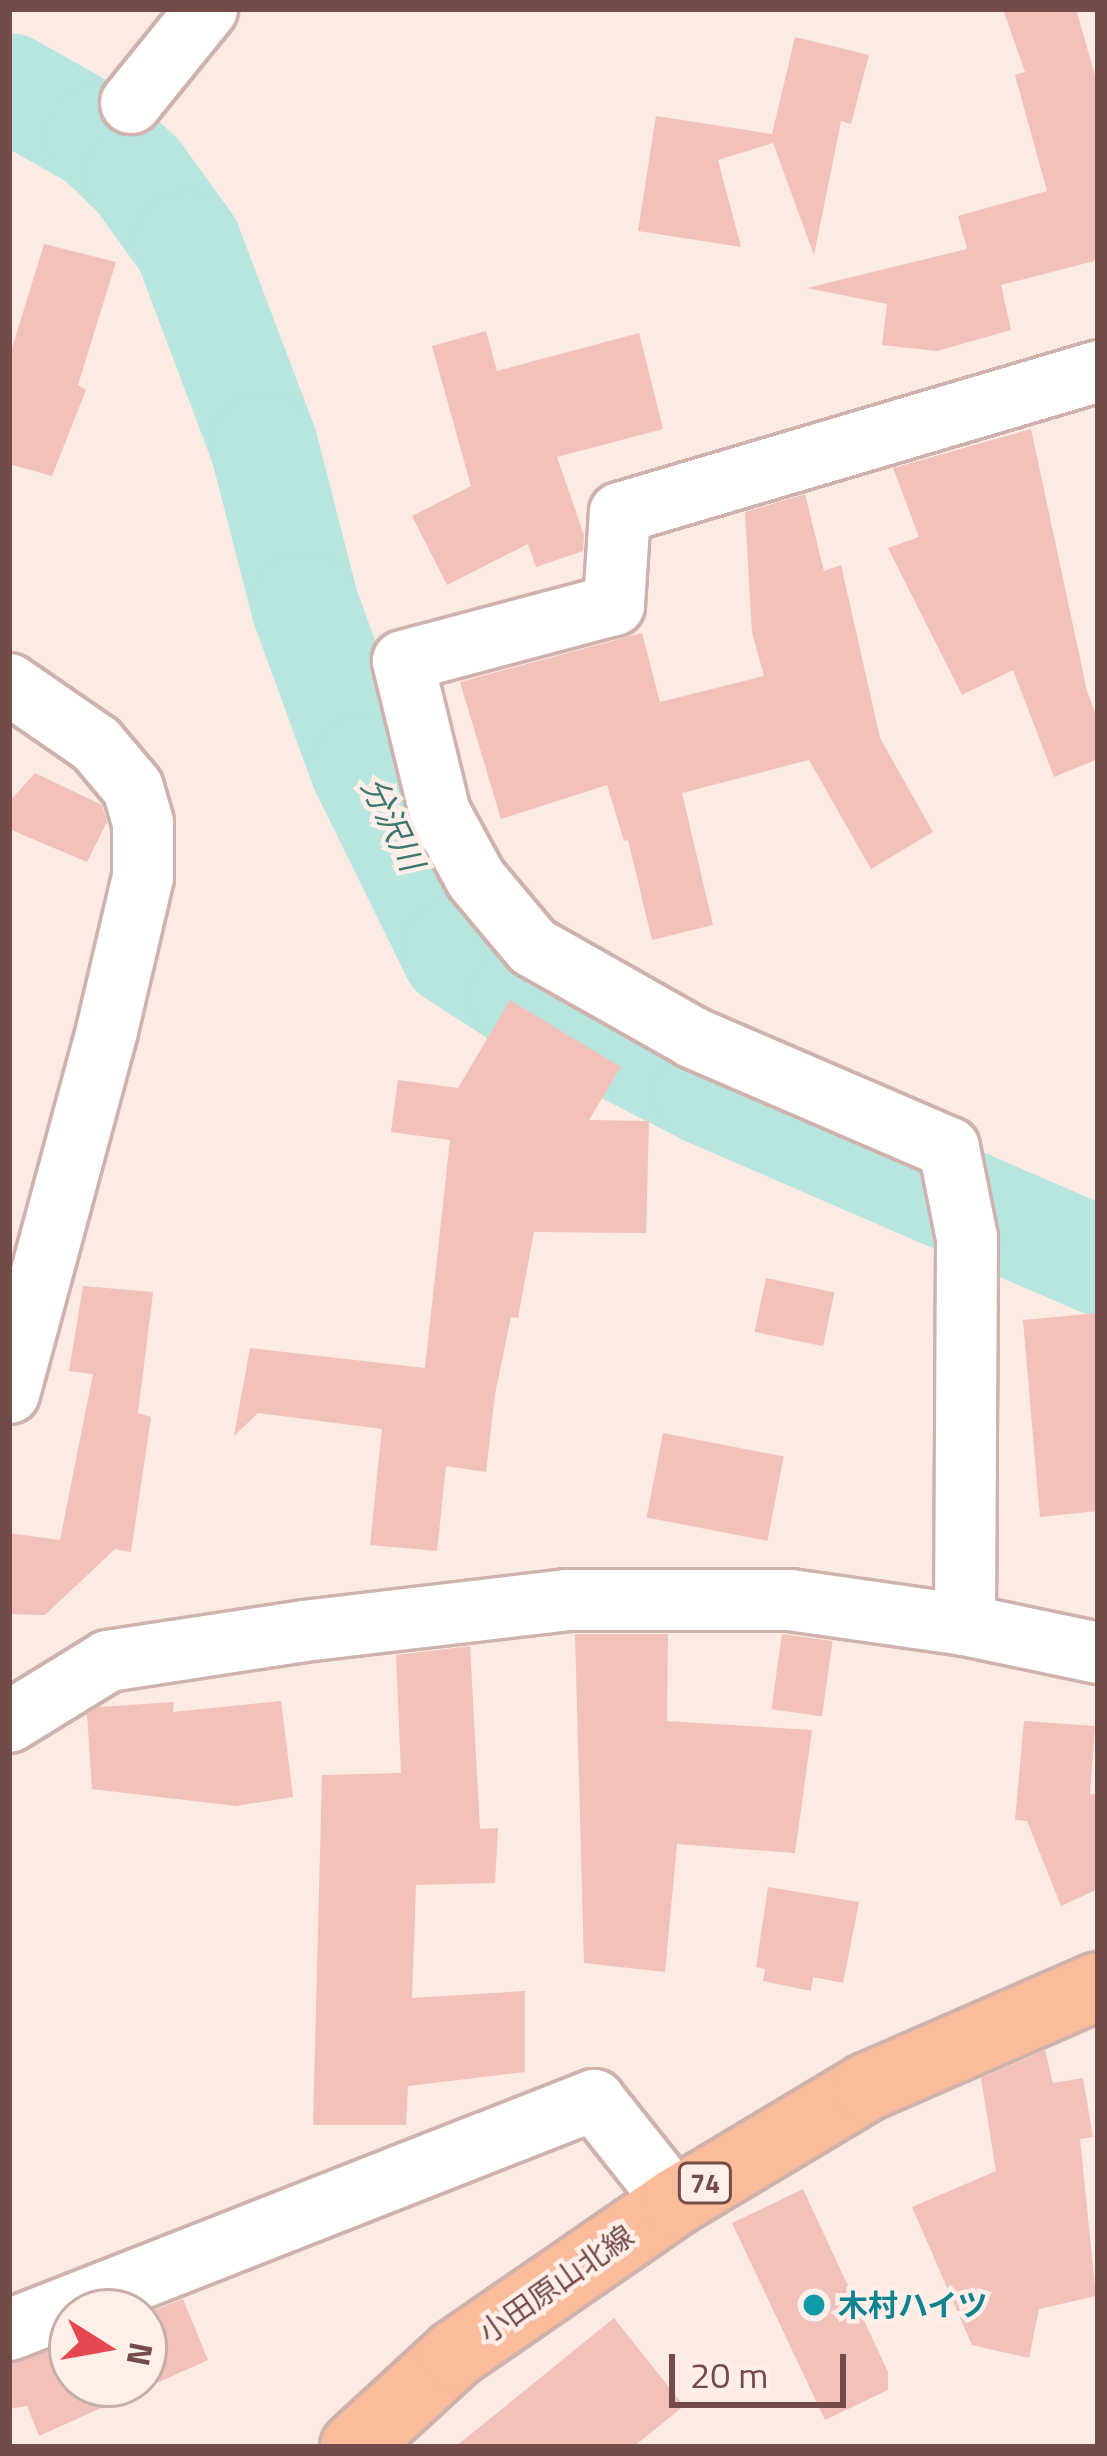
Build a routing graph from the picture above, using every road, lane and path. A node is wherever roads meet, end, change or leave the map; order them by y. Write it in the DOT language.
graph roads {
  1 [pos="207,9"];
  2 [pos="131,103"];
  3 [pos="1098,371"];
  4 [pos="9,684"];
  5 [pos="9,1394"];
  6 [pos="965,1625"];
  7 [pos="1098,1653"];
  8 [pos="9,1722"];
  9 [pos="1098,1986"];
  10 [pos="675,2202"];
  11 [pos="9,2330"];
  12 [pos="354,2447"];
  1 -- 2 [label="street"];
  3 -- 6 [label="street"];
  4 -- 5 [label="street"];
  6 -- 7 [label="street"];
  6 -- 8 [label="street"];
  9 -- 10 [label="main road, 小田原山北線 / 74"];
  10 -- 11 [label="street"];
  10 -- 12 [label="main road, 小田原山北線 / 74"];
}
